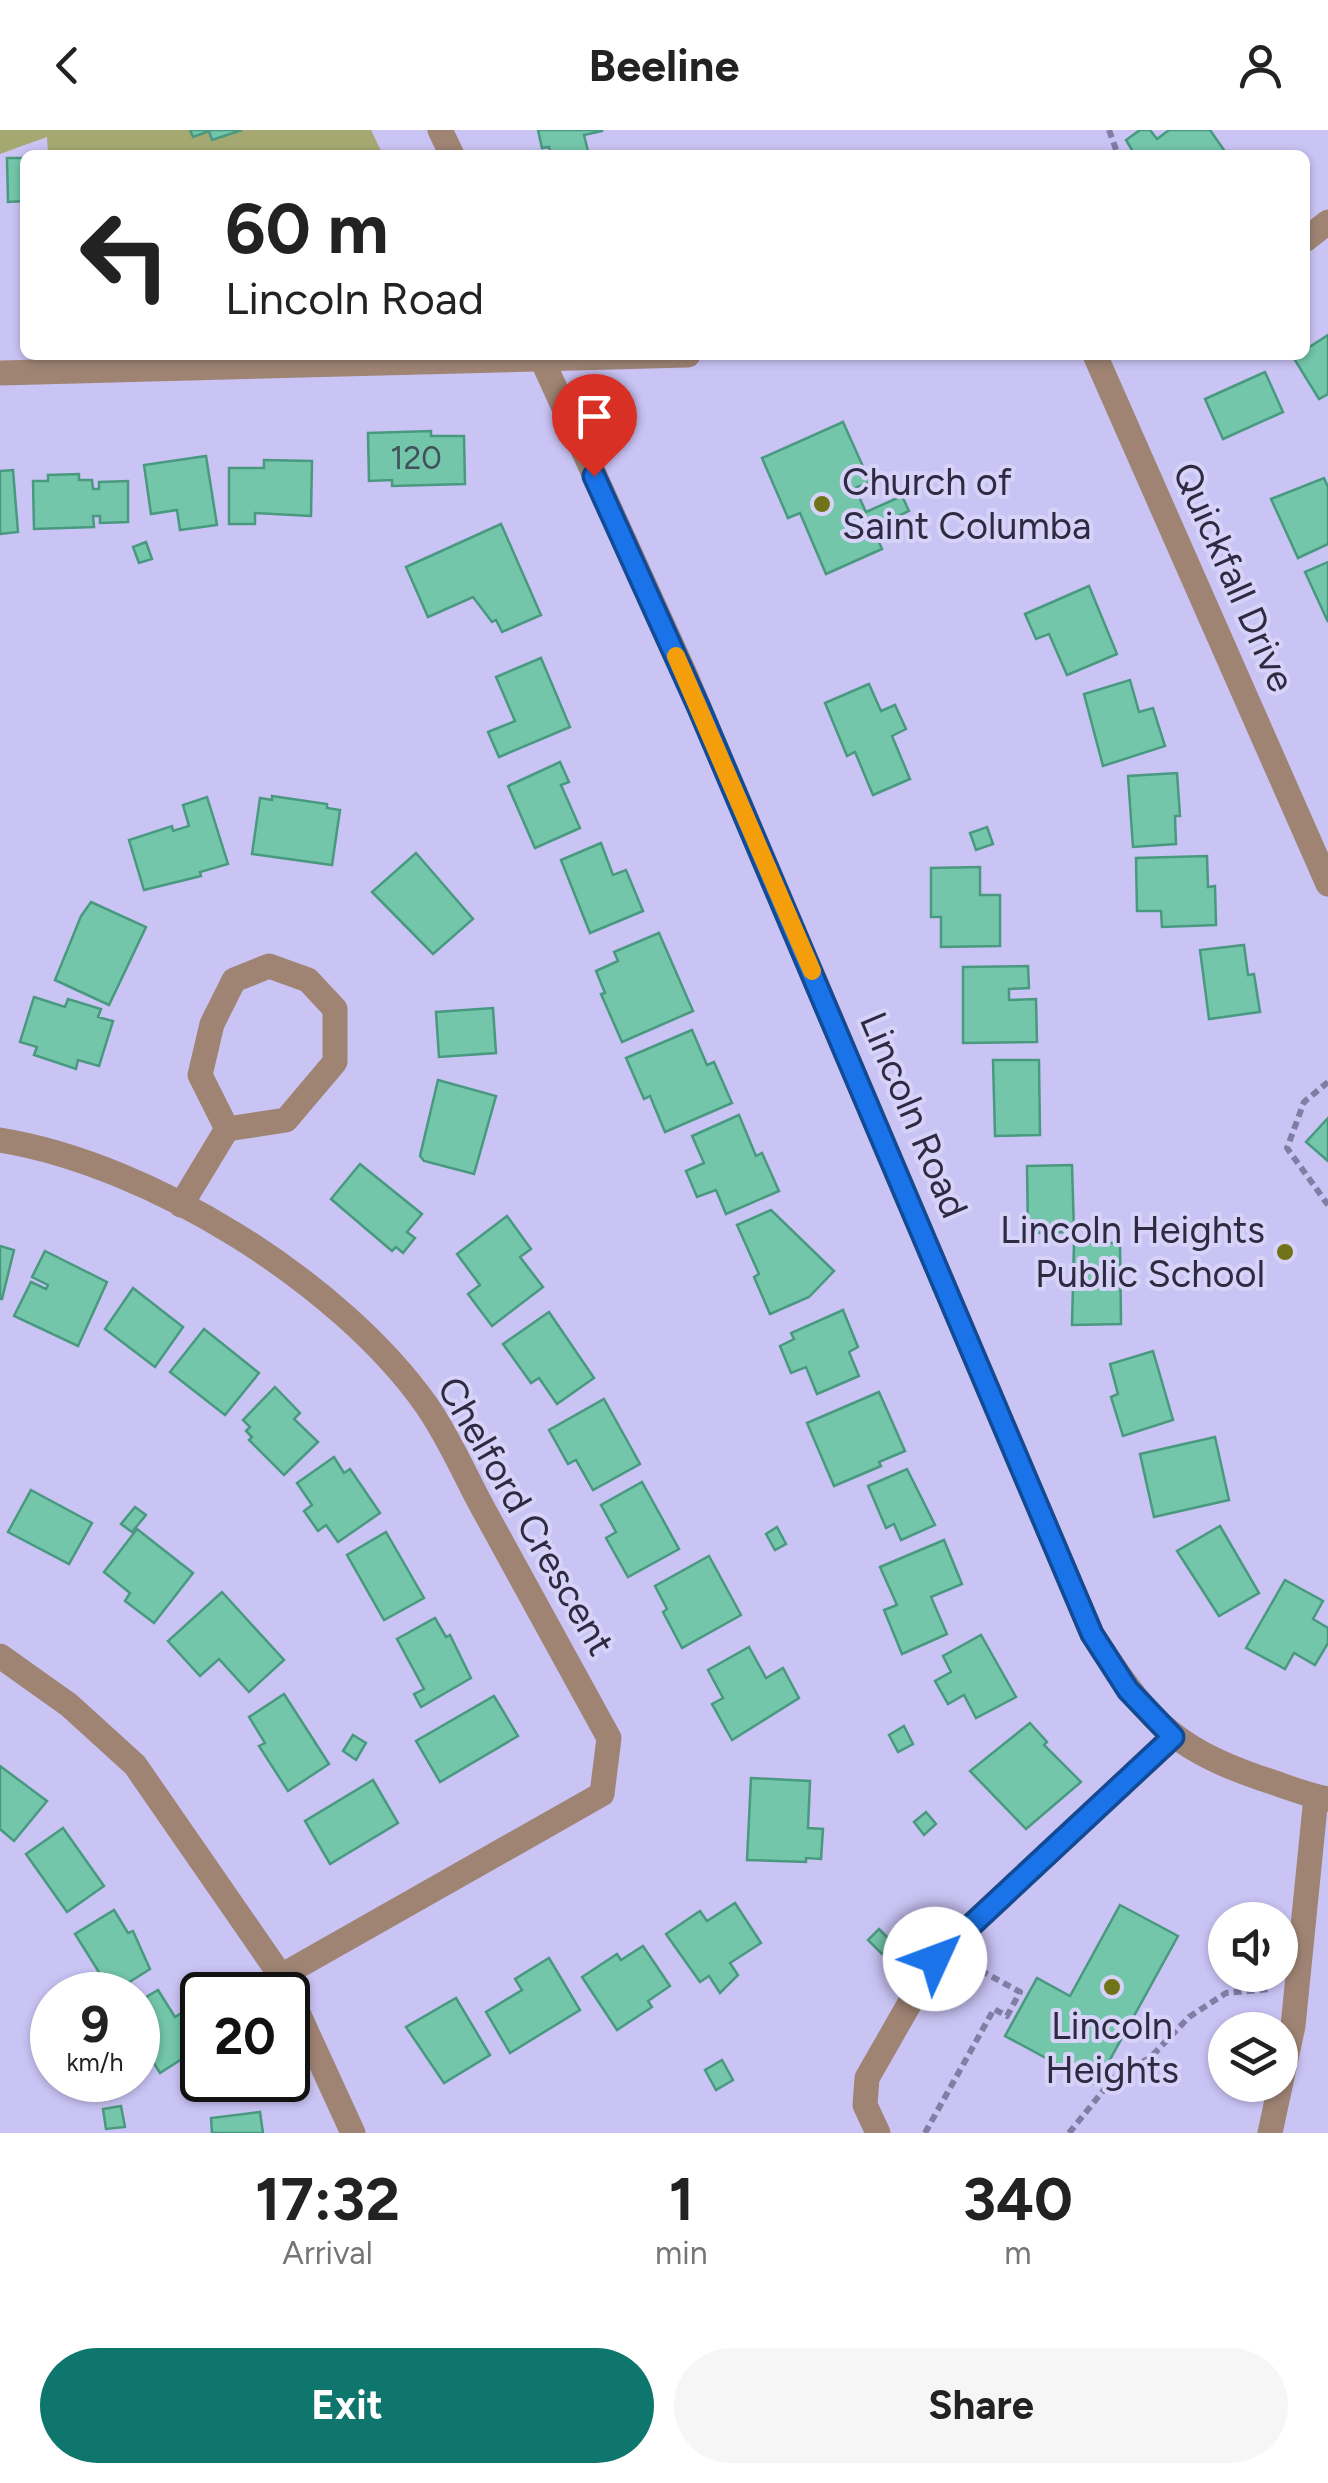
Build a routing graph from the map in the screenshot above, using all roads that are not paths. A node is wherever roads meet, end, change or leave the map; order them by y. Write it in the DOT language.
graph roads {
  1 [pos="473,360"];
  2 [pos="542,360"];
  3 [pos="1097,360"];
  4 [pos="0,374"];
  5 [pos="1328,884"];
  6 [pos="227,1129"];
  7 [pos="0,1140"];
  8 [pos="181,1204"];
  9 [pos="0,1656"];
  10 [pos="1173,1737"];
  11 [pos="1322,1798"];
  12 [pos="279,1972"];
  13 [pos="289,1972"];
  14 [pos="310,2038"];
  15 [pos="353,2133"];
  16 [pos="878,2133"];
  17 [pos="1270,2133"];
  1 -- 4 [label="street"];
  2 -- 10 [label="street, Lincoln Road"];
  3 -- 5 [label="street, Quickfall Drive"];
  6 -- 6 [label="street"];
  6 -- 8 [label="street"];
  7 -- 8 [label="street, Chelford Crescent"];
  8 -- 13 [label="street, Chelford Crescent"];
  9 -- 12 [label="street"];
  10 -- 11 [label="street, Lincoln Road"];
  10 -- 16 [label="street"];
  11 -- 17 [label="street"];
  14 -- 15 [label="street"];
}
